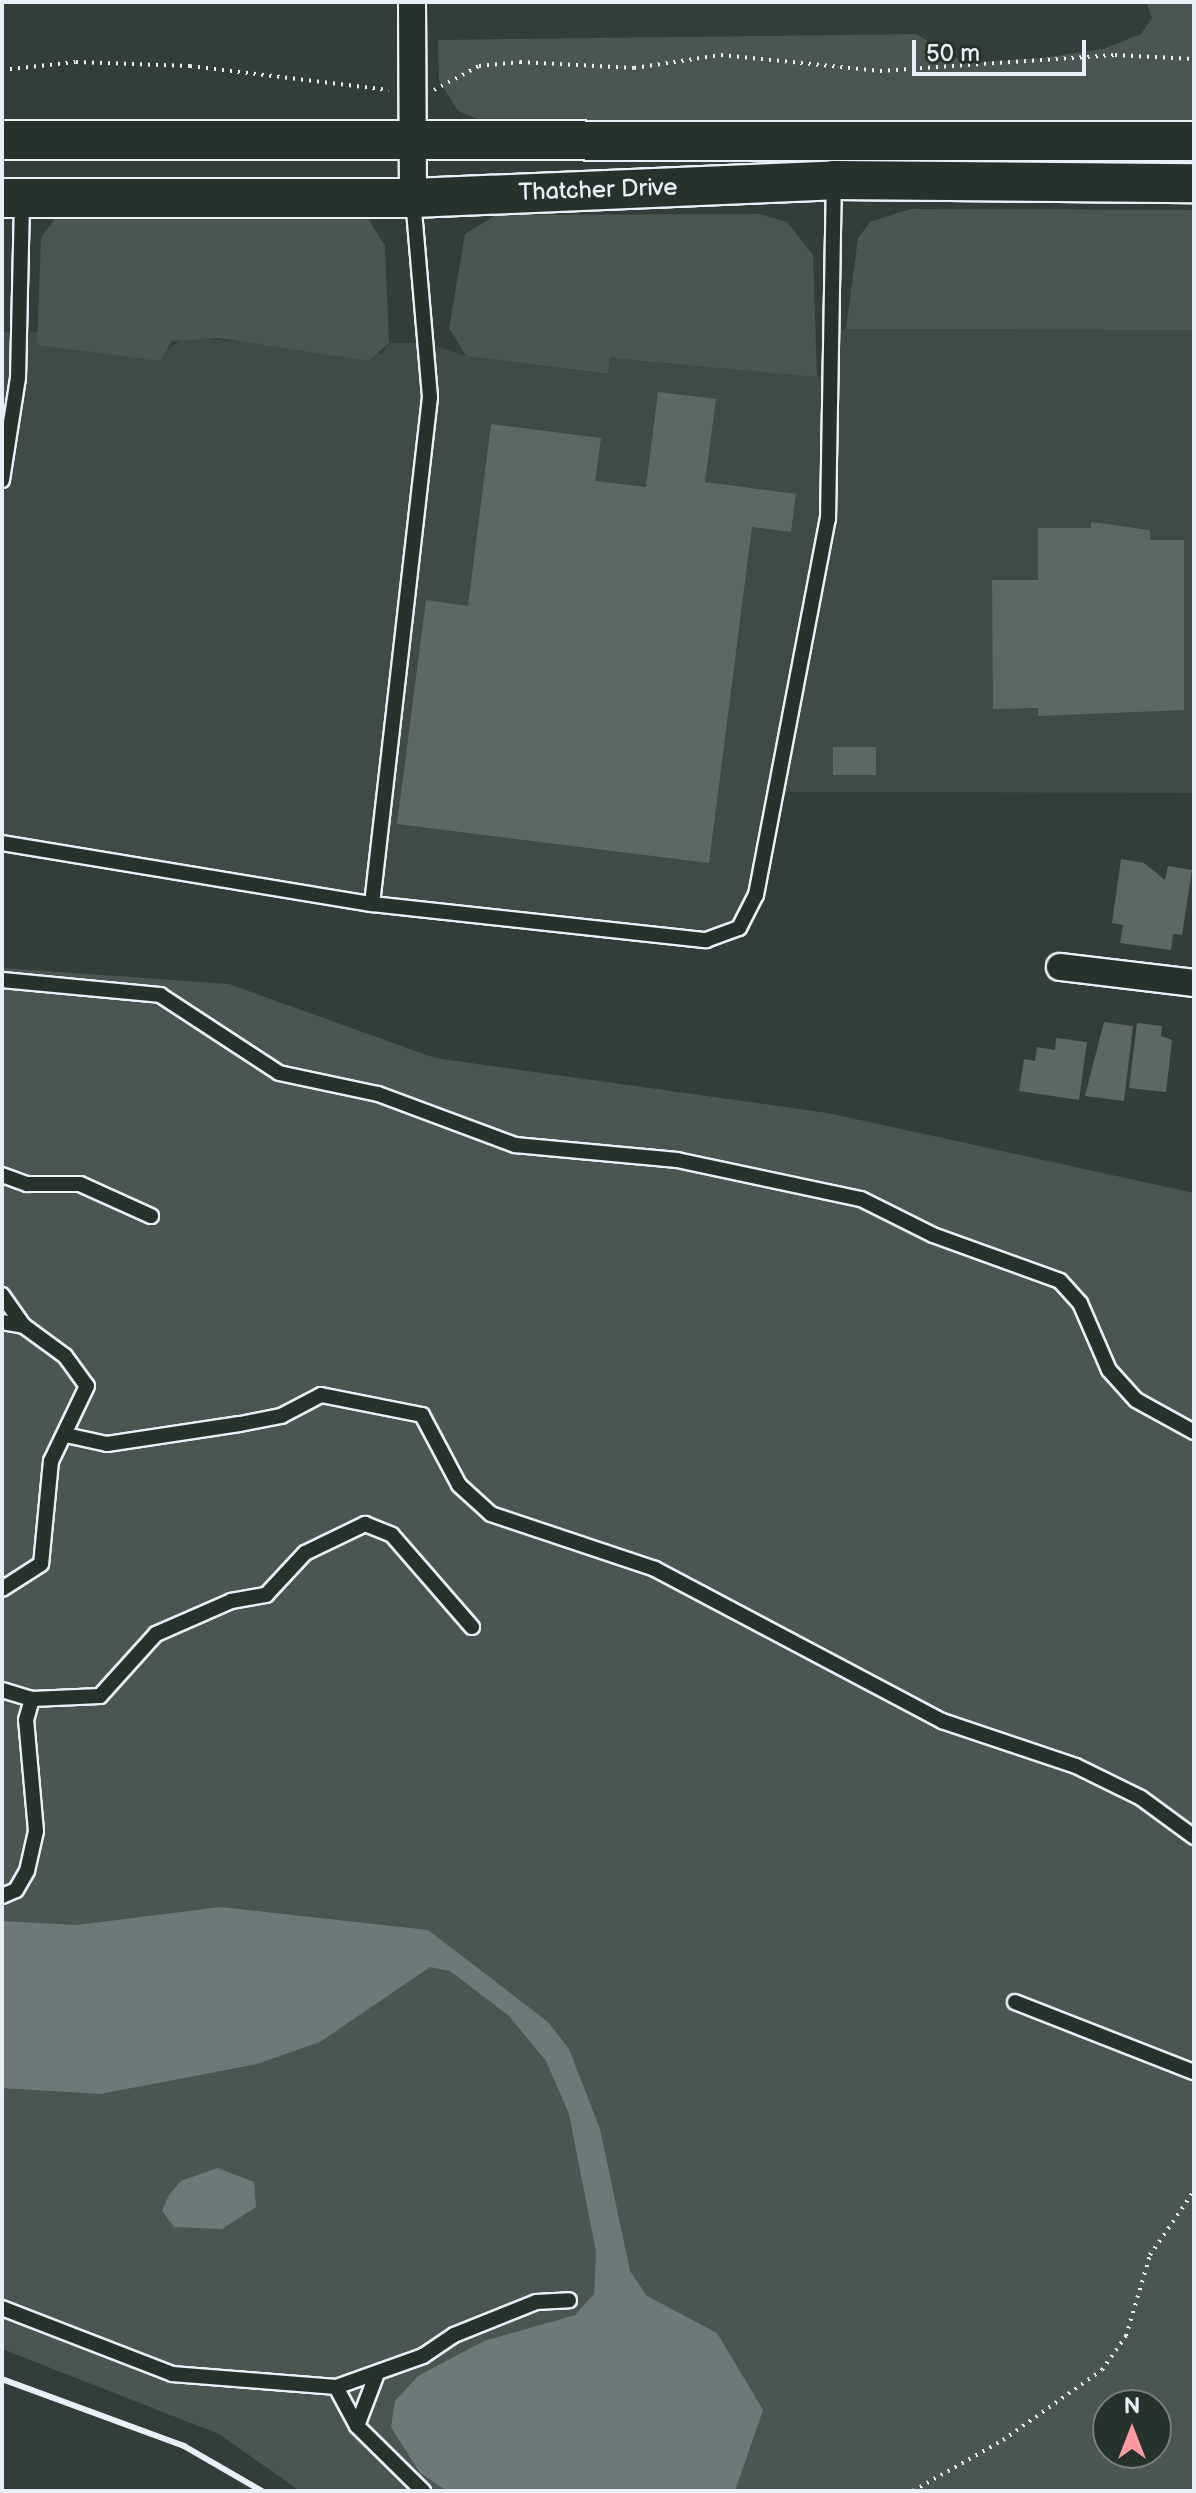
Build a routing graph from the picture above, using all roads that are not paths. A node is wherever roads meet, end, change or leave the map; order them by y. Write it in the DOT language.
graph roads {
  1 [pos="412,2"];
  2 [pos="412,139"];
  3 [pos="2,140"];
  4 [pos="1194,141"];
  5 [pos="834,180"];
  6 [pos="1194,183"];
  7 [pos="12,198"];
  8 [pos="413,198"];
  9 [pos="2,480"];
  10 [pos="2,843"];
  11 [pos="372,904"];
  12 [pos="1060,967"];
  13 [pos="2,980"];
  14 [pos="1194,983"];
  15 [pos="2,1175"];
  16 [pos="151,1216"];
  17 [pos="2,1295"];
  18 [pos="2,1322"];
  19 [pos="24,1326"];
  20 [pos="1194,1432"];
  21 [pos="66,1435"];
  22 [pos="2,1589"];
  23 [pos="472,1627"];
  24 [pos="2,1690"];
  25 [pos="32,1699"];
  26 [pos="1194,1837"];
  27 [pos="2,1896"];
  28 [pos="1015,2002"];
  29 [pos="1194,2072"];
  30 [pos="569,2300"];
  31 [pos="2,2308"];
  32 [pos="376,2376"];
  33 [pos="336,2387"];
  34 [pos="357,2426"];
  35 [pos="423,2491"];
  1 -- 2 [label="street"];
  2 -- 3 [label="main road, Thatcher Drive"];
  2 -- 4 [label="main road, Thatcher Drive"];
  2 -- 8 [label="street"];
  5 -- 6 [label="main road, Thatcher Drive"];
  5 -- 8 [label="main road, Thatcher Drive"];
  5 -- 11 [label="lane"];
  7 -- 8 [label="main road, Thatcher Drive"];
  7 -- 9 [label="lane"];
  8 -- 11 [label="lane"];
  10 -- 11 [label="lane"];
  12 -- 14 [label="street"];
  13 -- 20 [label="lane"];
  15 -- 16 [label="lane"];
  17 -- 19 [label="lane"];
  18 -- 19 [label="lane"];
  19 -- 21 [label="lane"];
  21 -- 22 [label="lane"];
  21 -- 26 [label="lane"];
  23 -- 25 [label="lane"];
  24 -- 25 [label="lane"];
  25 -- 27 [label="lane"];
  28 -- 29 [label="lane"];
  30 -- 32 [label="lane"];
  31 -- 33 [label="lane"];
  32 -- 33 [label="lane"];
  32 -- 34 [label="lane"];
  33 -- 34 [label="lane"];
  34 -- 35 [label="lane"];
}
